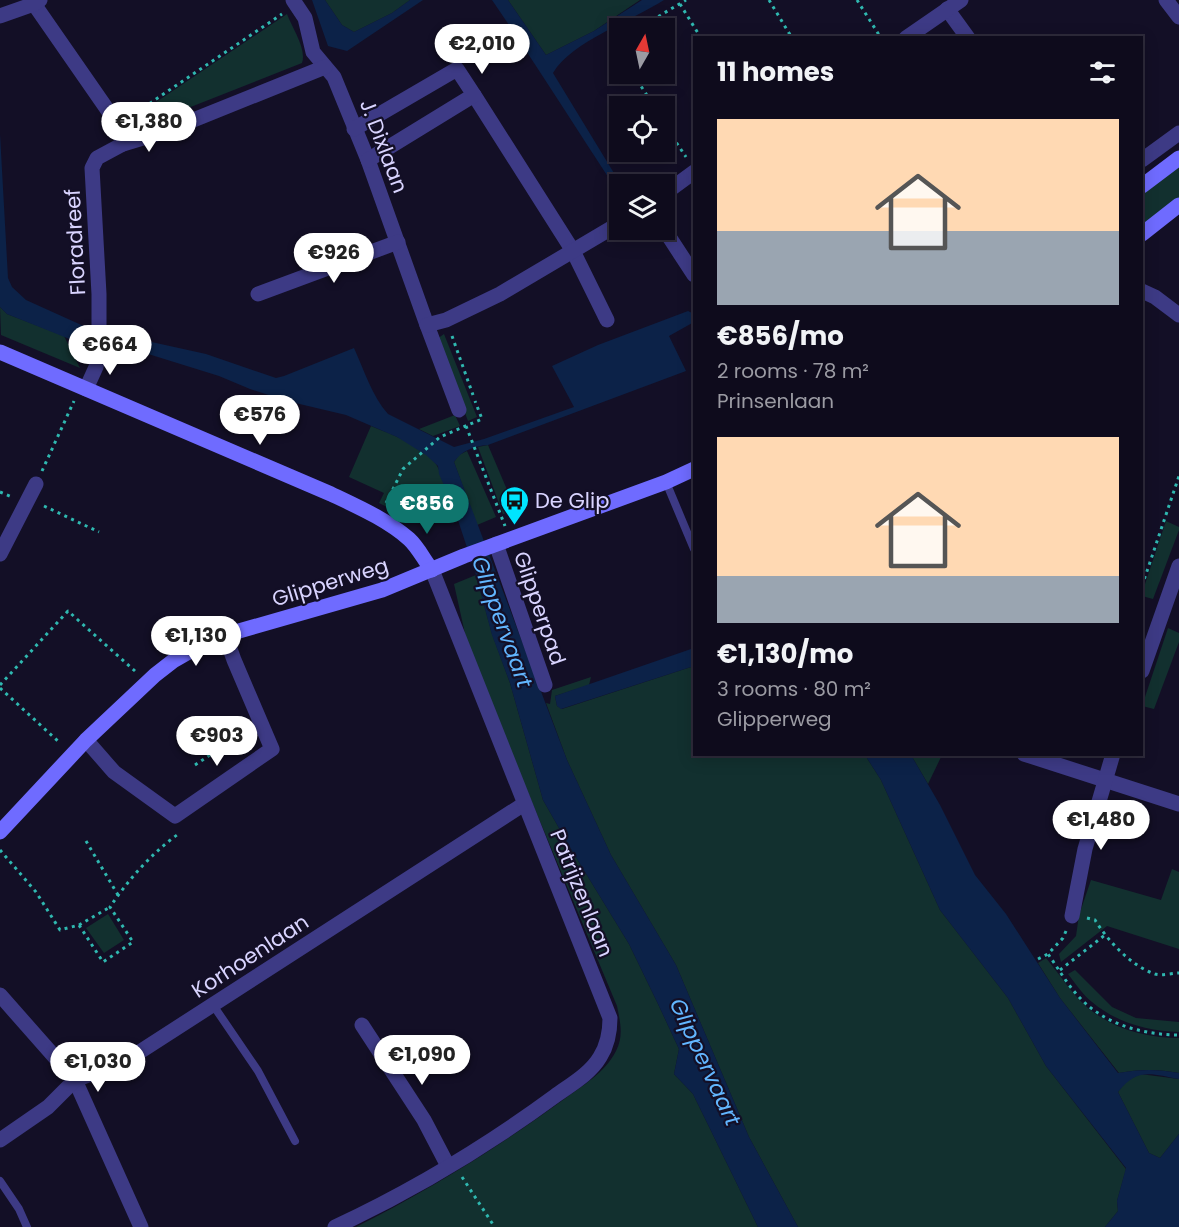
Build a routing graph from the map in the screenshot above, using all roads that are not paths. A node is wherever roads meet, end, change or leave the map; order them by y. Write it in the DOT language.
graph roads {
  1 [pos="961,0"];
  2 [pos="1166,0"];
  3 [pos="37,2"];
  4 [pos="295,2"];
  5 [pos="947,9"];
  6 [pos="0,16"];
  7 [pos="1179,17"];
  8 [pos="909,36"];
  9 [pos="967,36"];
  10 [pos="325,67"];
  11 [pos="474,96"];
  12 [pos="354,129"];
  13 [pos="1179,133"];
  14 [pos="123,144"];
  15 [pos="1179,158"];
  16 [pos="1143,159"];
  17 [pos="368,160"];
  18 [pos="693,173"];
  19 [pos="1143,185"];
  20 [pos="675,186"];
  21 [pos="1179,205"];
  22 [pos="609,230"];
  23 [pos="1143,233"];
  24 [pos="671,240"];
  25 [pos="398,243"];
  26 [pos="573,251"];
  27 [pos="693,273"];
  28 [pos="258,294"];
  29 [pos="1148,294"];
  30 [pos="1179,315"];
  31 [pos="607,320"];
  32 [pos="427,325"];
  33 [pos="0,352"];
  34 [pos="86,389"];
  35 [pos="459,410"];
  36 [pos="693,469"];
  37 [pos="666,482"];
  38 [pos="36,484"];
  39 [pos="503,541"];
  40 [pos="693,547"];
  41 [pos="0,554"];
  42 [pos="1179,566"];
  43 [pos="432,570"];
  44 [pos="225,635"];
  45 [pos="1143,668"];
  46 [pos="545,685"];
  47 [pos="86,740"];
  48 [pos="1030,756"];
  49 [pos="1112,756"];
  50 [pos="1105,780"];
  51 [pos="524,804"];
  52 [pos="1179,804"];
  53 [pos="0,832"];
  54 [pos="1072,916"];
  55 [pos="0,995"];
  56 [pos="213,1005"];
  57 [pos="362,1025"];
  58 [pos="75,1080"];
  59 [pos="0,1140"];
  60 [pos="295,1141"];
  61 [pos="449,1166"];
  62 [pos="0,1181"];
  63 [pos="27,1227"];
  64 [pos="141,1227"];
  65 [pos="335,1227"];
  1 -- 5 [label="street"];
  2 -- 7 [label="street"];
  3 -- 6 [label="street"];
  3 -- 14 [label="street"];
  4 -- 10 [label="street, J. Dixlaan"];
  5 -- 8 [label="street"];
  5 -- 9 [label="street"];
  10 -- 12 [label="street, J. Dixlaan"];
  10 -- 14 [label="street, Floradreef"];
  11 -- 12 [label="street"];
  11 -- 17 [label="street"];
  11 -- 26 [label="street"];
  12 -- 17 [label="street, J. Dixlaan"];
  13 -- 16 [label="street"];
  14 -- 34 [label="street, Floradreef"];
  15 -- 19 [label="street"];
  17 -- 25 [label="street, J. Dixlaan"];
  18 -- 20 [label="street"];
  21 -- 23 [label="street"];
  22 -- 26 [label="street"];
  24 -- 27 [label="street"];
  25 -- 28 [label="street"];
  25 -- 32 [label="street, J. Dixlaan"];
  26 -- 31 [label="street"];
  26 -- 32 [label="street"];
  29 -- 30 [label="street"];
  32 -- 35 [label="street, J. Dixlaan"];
  33 -- 34 [label="street"];
  34 -- 43 [label="street"];
  36 -- 37 [label="street, Glipperweg"];
  37 -- 39 [label="street, Glipperweg"];
  37 -- 40 [label="lane"];
  38 -- 41 [label="street"];
  39 -- 43 [label="street, Glipperweg"];
  39 -- 46 [label="street, Glipperpad"];
  42 -- 45 [label="street"];
  43 -- 44 [label="street, Glipperweg"];
  43 -- 51 [label="street, Patrijzenlaan"];
  44 -- 47 [label="street, Glipperweg"];
  44 -- 47 [label="street"];
  47 -- 53 [label="street, Glipperweg"];
  48 -- 50 [label="street"];
  49 -- 50 [label="street"];
  50 -- 52 [label="street"];
  50 -- 54 [label="street"];
  51 -- 56 [label="street, Korhoenlaan"];
  51 -- 61 [label="street, Patrijzenlaan"];
  55 -- 58 [label="street"];
  56 -- 58 [label="street, Korhoenlaan"];
  56 -- 60 [label="lane"];
  57 -- 61 [label="street"];
  58 -- 59 [label="street, Korhoenlaan"];
  58 -- 64 [label="street"];
  61 -- 65 [label="street, Patrijzenlaan"];
  62 -- 63 [label="lane"];
}
